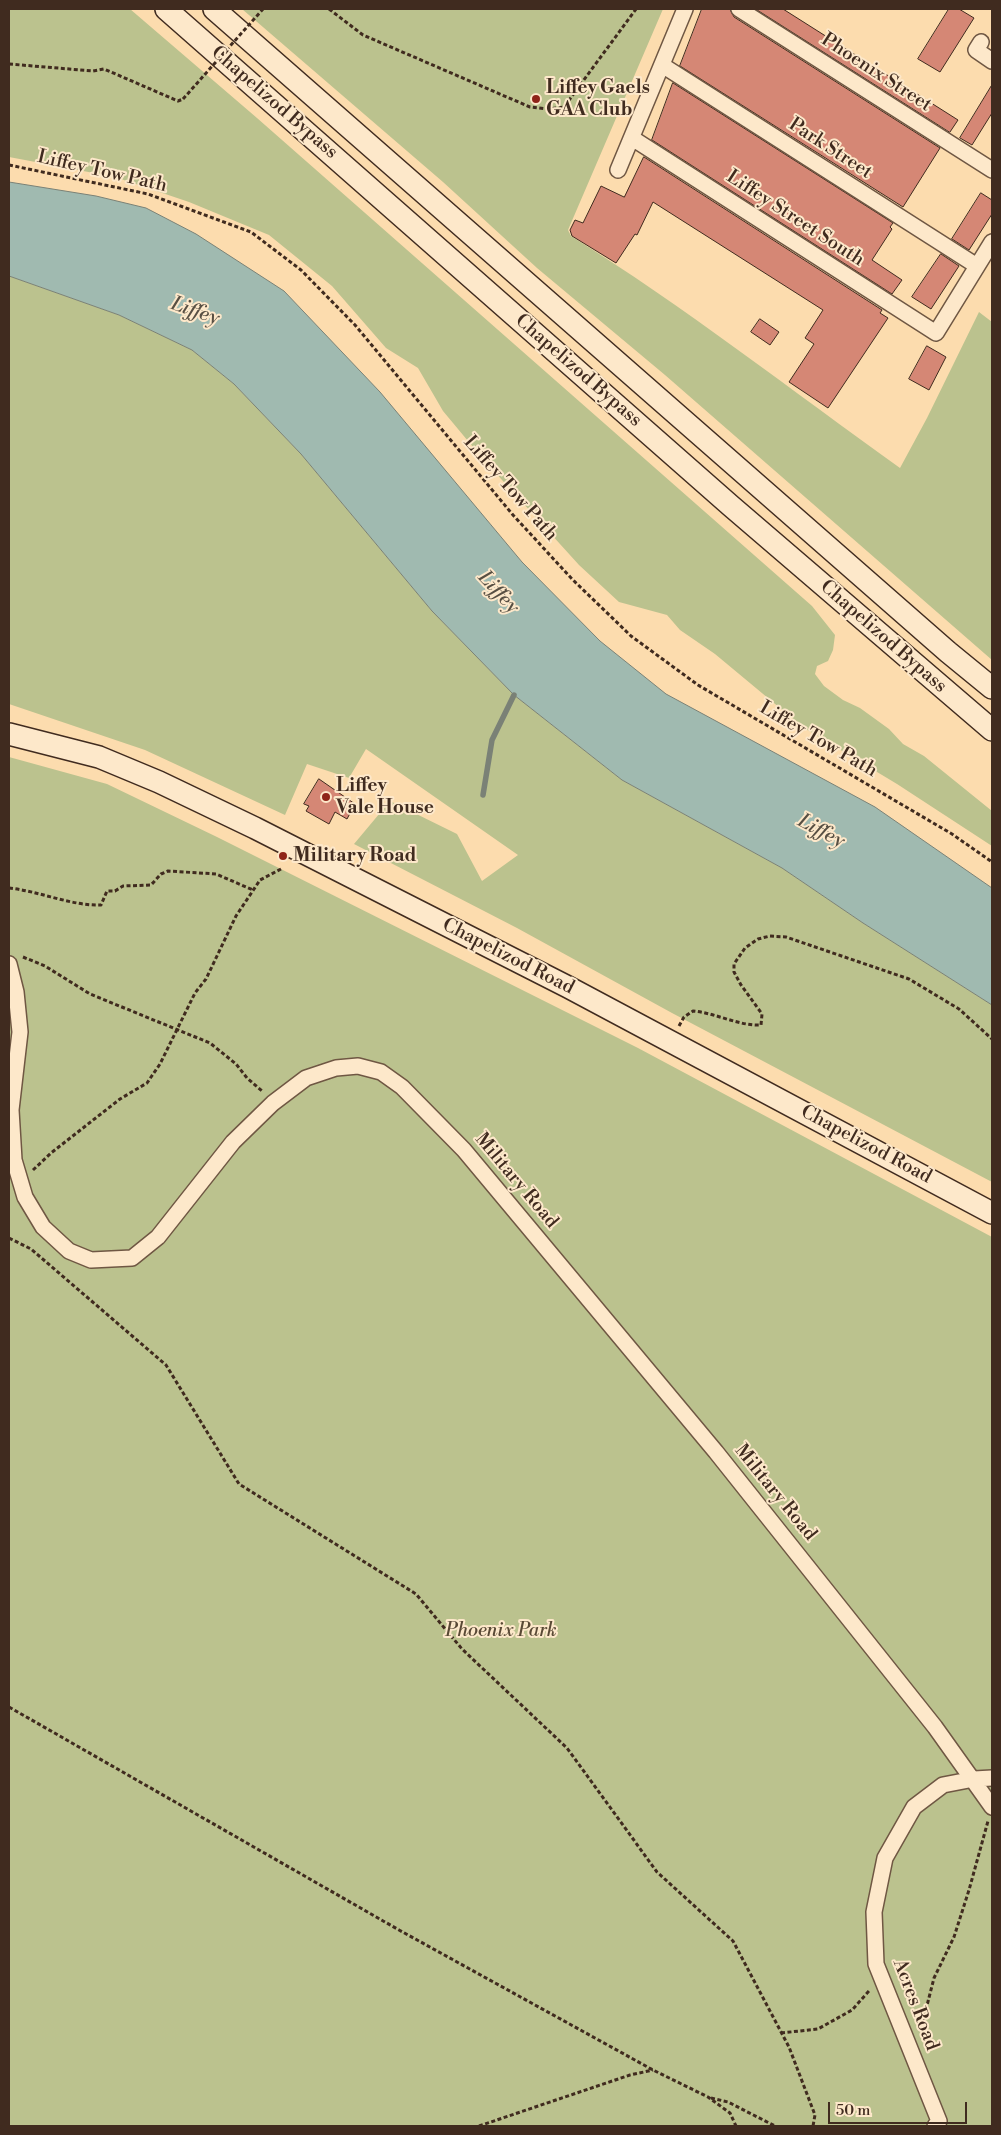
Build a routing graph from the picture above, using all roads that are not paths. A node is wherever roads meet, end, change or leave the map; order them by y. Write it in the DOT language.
graph roads {
  1 [pos="166,9"];
  2 [pos="214,9"];
  3 [pos="685,9"];
  4 [pos="739,9"];
  5 [pos="981,42"];
  6 [pos="992,61"];
  7 [pos="662,65"];
  8 [pos="632,138"];
  9 [pos="618,170"];
  10 [pos="992,170"];
  11 [pos="992,242"];
  12 [pos="977,266"];
  13 [pos="992,688"];
  14 [pos="992,730"];
  15 [pos="9,734"];
  16 [pos="12,959"];
  17 [pos="992,1212"];
  18 [pos="992,1778"];
  19 [pos="974,1779"];
  20 [pos="990,1804"];
  21 [pos="935,2126"];
  1 -- 14 [label="main road, Chapelizod Bypass"];
  2 -- 13 [label="main road, Chapelizod Bypass"];
  3 -- 7 [label="street"];
  4 -- 10 [label="street, Phoenix Street"];
  5 -- 6 [label="street"];
  7 -- 8 [label="street"];
  7 -- 12 [label="street, Park Street"];
  8 -- 9 [label="street"];
  8 -- 12 [label="street, Liffey Street South"];
  11 -- 12 [label="street"];
  15 -- 17 [label="main road, Chapelizod Road"];
  16 -- 19 [label="street, Military Road"];
  18 -- 19 [label="street, Acres Road"];
  19 -- 20 [label="street, Military Road"];
  19 -- 21 [label="street, Acres Road"];
}
